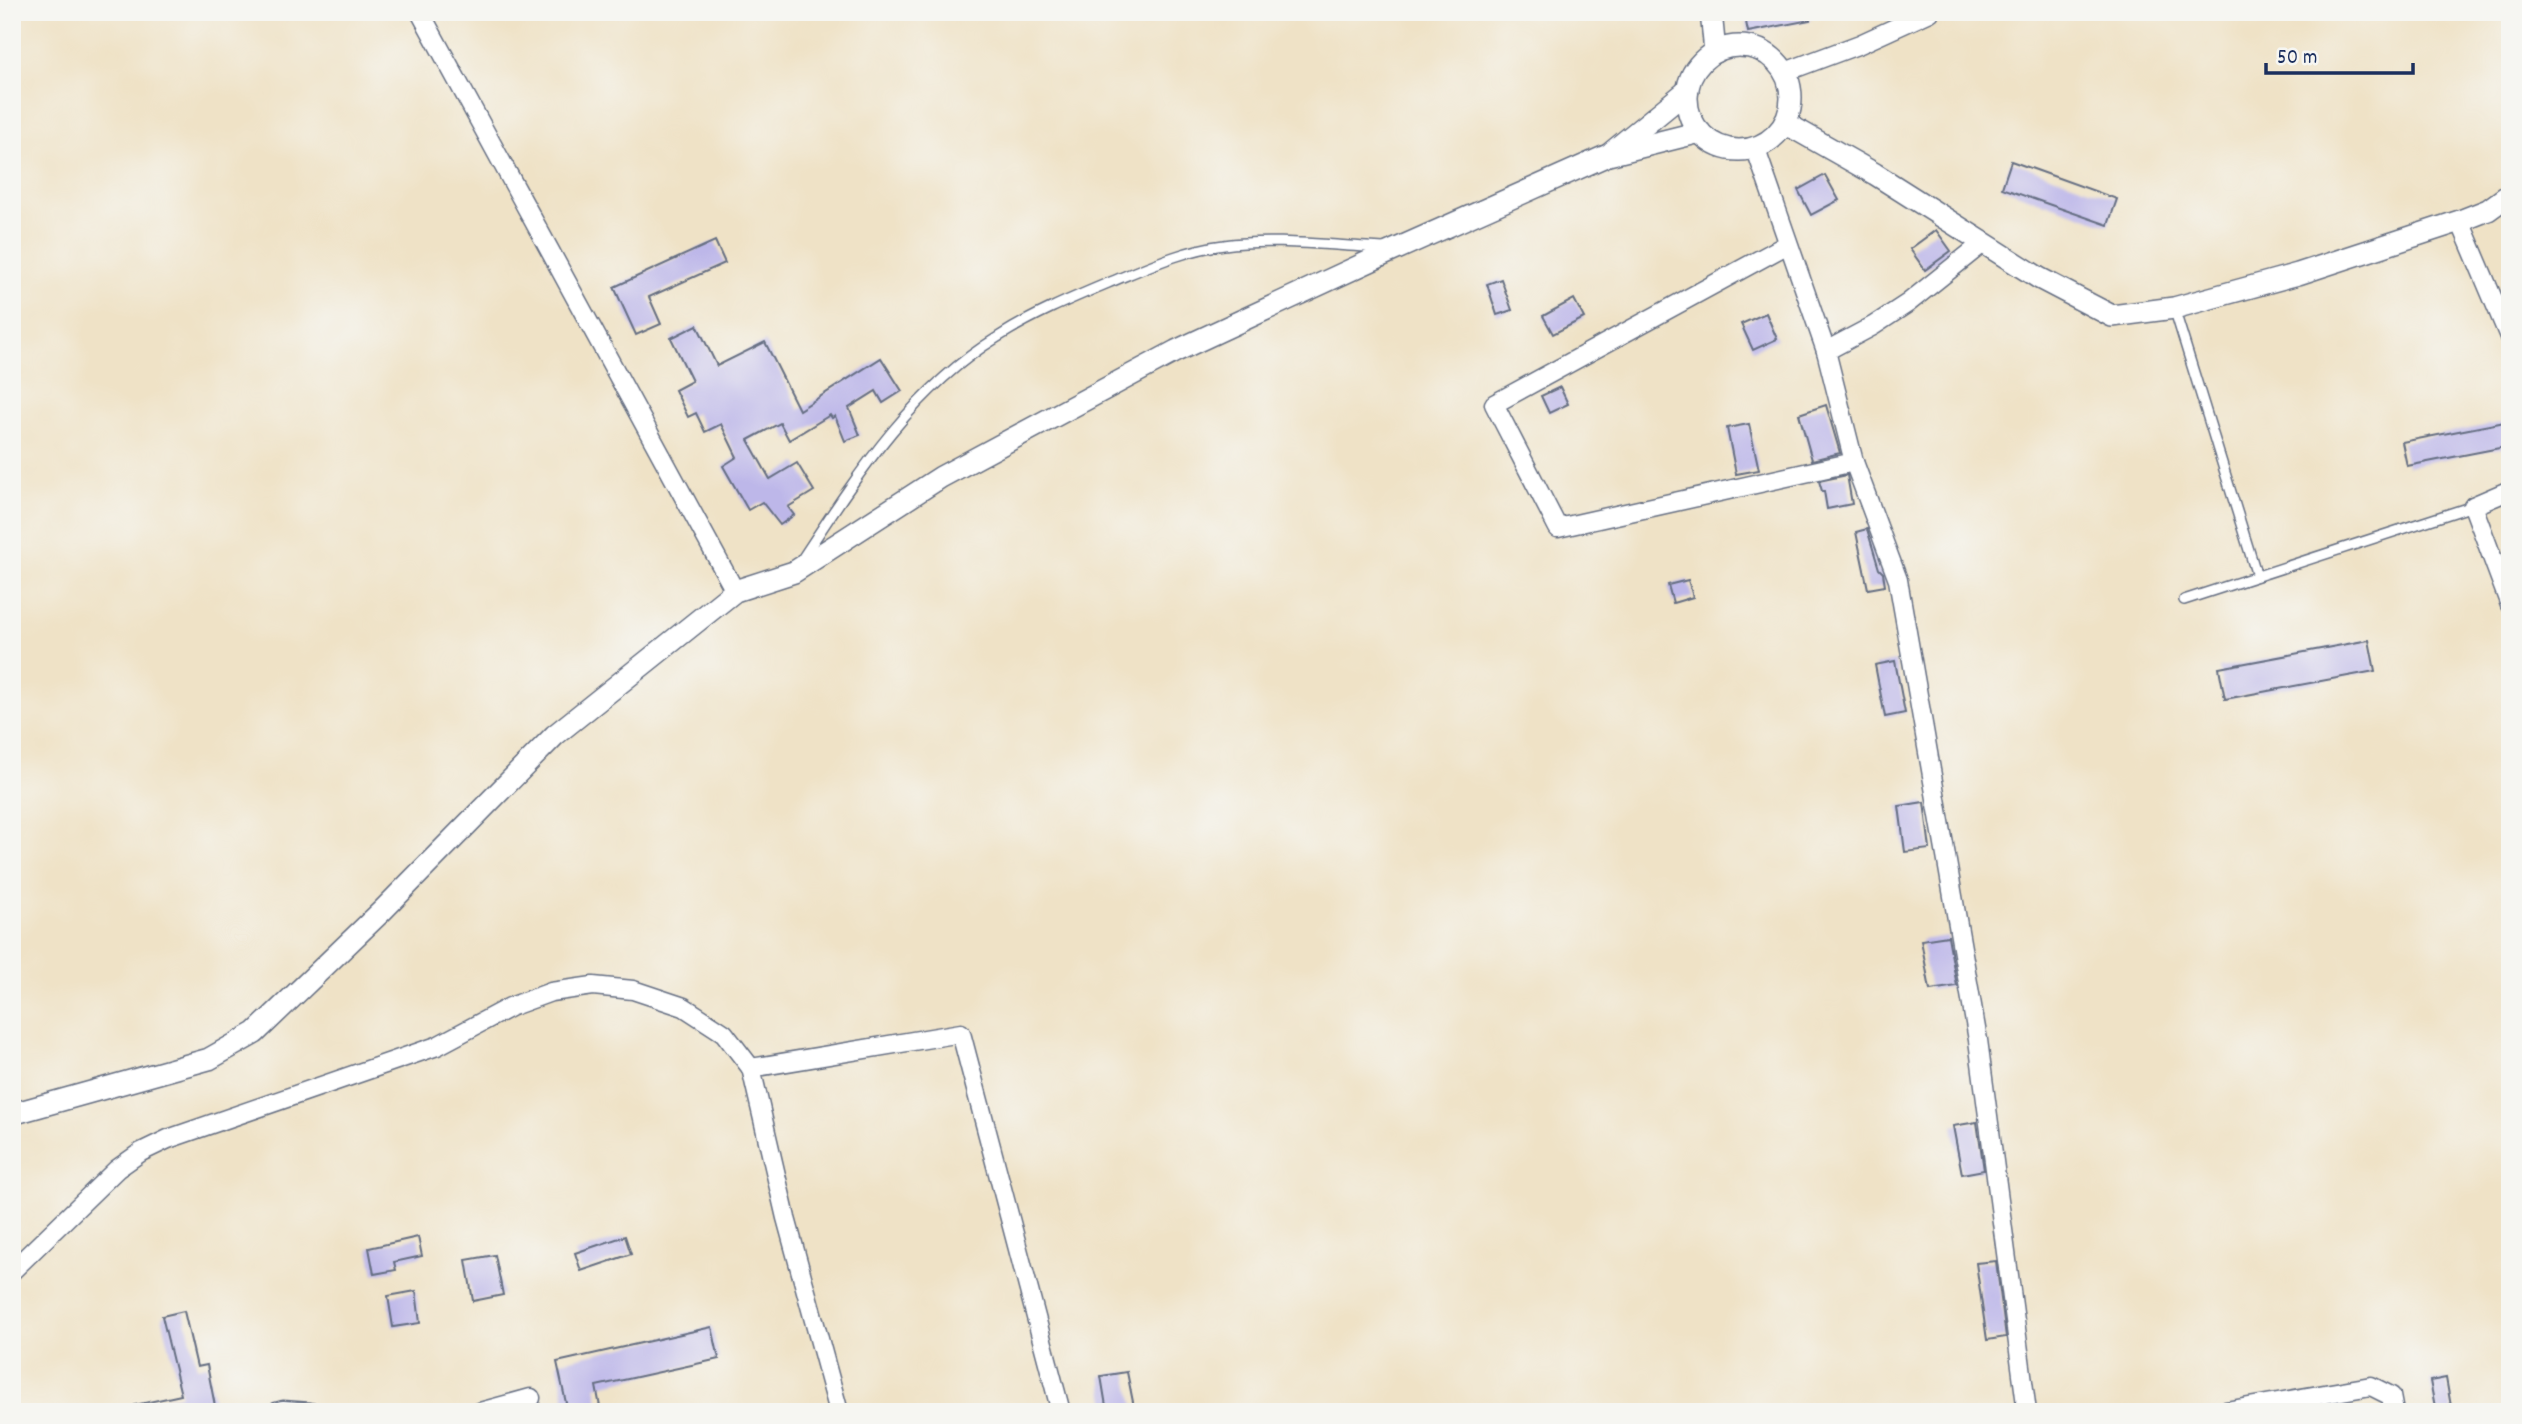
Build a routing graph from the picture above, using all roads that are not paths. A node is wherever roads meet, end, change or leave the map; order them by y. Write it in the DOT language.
graph roads {
  1 [pos="420,12"];
  2 [pos="1711,12"];
  3 [pos="1930,12"];
  4 [pos="1714,52"];
  5 [pos="1785,72"];
  6 [pos="1688,90"];
  7 [pos="1785,123"];
  8 [pos="1700,132"];
  9 [pos="1755,147"];
  10 [pos="1608,155"];
  11 [pos="2510,194"];
  12 [pos="2460,221"];
  13 [pos="1983,243"];
  14 [pos="1788,244"];
  15 [pos="1396,249"];
  16 [pos="2174,308"];
  17 [pos="2510,339"];
  18 [pos="1826,351"];
  19 [pos="1854,462"];
  20 [pos="2510,490"];
  21 [pos="2473,506"];
  22 [pos="794,572"];
  23 [pos="2257,576"];
  24 [pos="734,591"];
  25 [pos="2184,600"];
  26 [pos="2510,605"];
  27 [pos="751,1068"];
  28 [pos="12,1114"];
  29 [pos="12,1271"];
  30 [pos="531,1398"];
  31 [pos="276,1412"];
  32 [pos="310,1412"];
  33 [pos="480,1412"];
  34 [pos="839,1412"];
  35 [pos="1061,1412"];
  36 [pos="2027,1412"];
  37 [pos="2220,1412"];
  38 [pos="2394,1412"];
  1 -- 24 [label="street"];
  2 -- 4 [label="street"];
  3 -- 5 [label="street"];
  4 -- 5 [label="street"];
  4 -- 6 [label="street"];
  5 -- 7 [label="street"];
  6 -- 8 [label="street"];
  6 -- 10 [label="street"];
  7 -- 9 [label="street"];
  7 -- 13 [label="street"];
  8 -- 9 [label="street"];
  8 -- 10 [label="street"];
  9 -- 14 [label="street"];
  10 -- 15 [label="street"];
  11 -- 12 [label="street"];
  12 -- 16 [label="street"];
  12 -- 17 [label="street"];
  13 -- 16 [label="street"];
  13 -- 18 [label="street"];
  14 -- 18 [label="street"];
  14 -- 19 [label="street"];
  15 -- 22 [label="street"];
  15 -- 22 [label="lane"];
  16 -- 23 [label="lane"];
  18 -- 19 [label="street"];
  19 -- 36 [label="street"];
  20 -- 21 [label="street"];
  21 -- 23 [label="lane"];
  21 -- 26 [label="street"];
  22 -- 24 [label="street"];
  23 -- 25 [label="lane"];
  24 -- 28 [label="street"];
  27 -- 29 [label="street"];
  27 -- 34 [label="street"];
  27 -- 35 [label="street"];
  30 -- 33 [label="street"];
  31 -- 32 [label="street"];
  37 -- 38 [label="street"];
}
